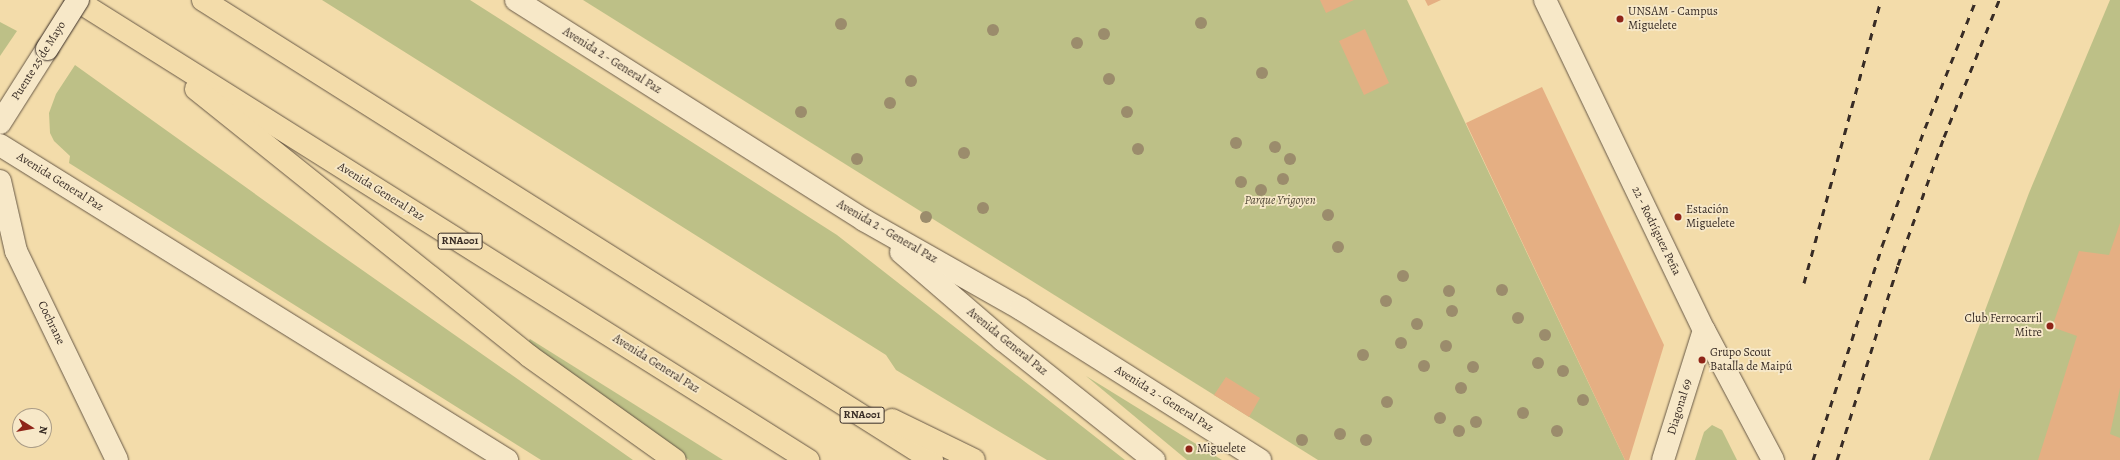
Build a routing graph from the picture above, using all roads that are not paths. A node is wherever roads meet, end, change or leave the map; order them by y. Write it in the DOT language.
graph roads {
  1 [pos="77,0"];
  2 [pos="203,0"];
  3 [pos="516,0"];
  4 [pos="1545,0"];
  5 [pos="112,22"];
  6 [pos="0,123"];
  7 [pos="0,145"];
  8 [pos="0,181"];
  9 [pos="864,220"];
  10 [pos="1704,330"];
  11 [pos="791,371"];
  12 [pos="117,460"];
  13 [pos="507,460"];
  14 [pos="675,460"];
  15 [pos="808,460"];
  16 [pos="932,460"];
  17 [pos="974,460"];
  18 [pos="1154,460"];
  19 [pos="1260,460"];
  20 [pos="1663,460"];
  21 [pos="1773,460"];
  1 -- 5 [label="highway, Avenida General Paz / RNA001"];
  1 -- 6 [label="street, Puente 25 de Mayo, bridge"];
  2 -- 11 [label="highway, RNA001"];
  3 -- 9 [label="street, Avenida 2 - General Paz"];
  4 -- 10 [label="street, 22 - Rodríguez Peña"];
  5 -- 14 [label="highway"];
  5 -- 15 [label="highway, Avenida General Paz / RNA001"];
  7 -- 13 [label="street, Avenida General Paz"];
  8 -- 12 [label="street, Cochrane"];
  9 -- 18 [label="street, Avenida General Paz"];
  9 -- 19 [label="street, Avenida 2 - General Paz"];
  10 -- 20 [label="street, Diagonal 69"];
  10 -- 21 [label="street, 22 - Rodríguez Peña"];
  11 -- 16 [label="highway, RNA001"];
  11 -- 17 [label="highway"];
}
